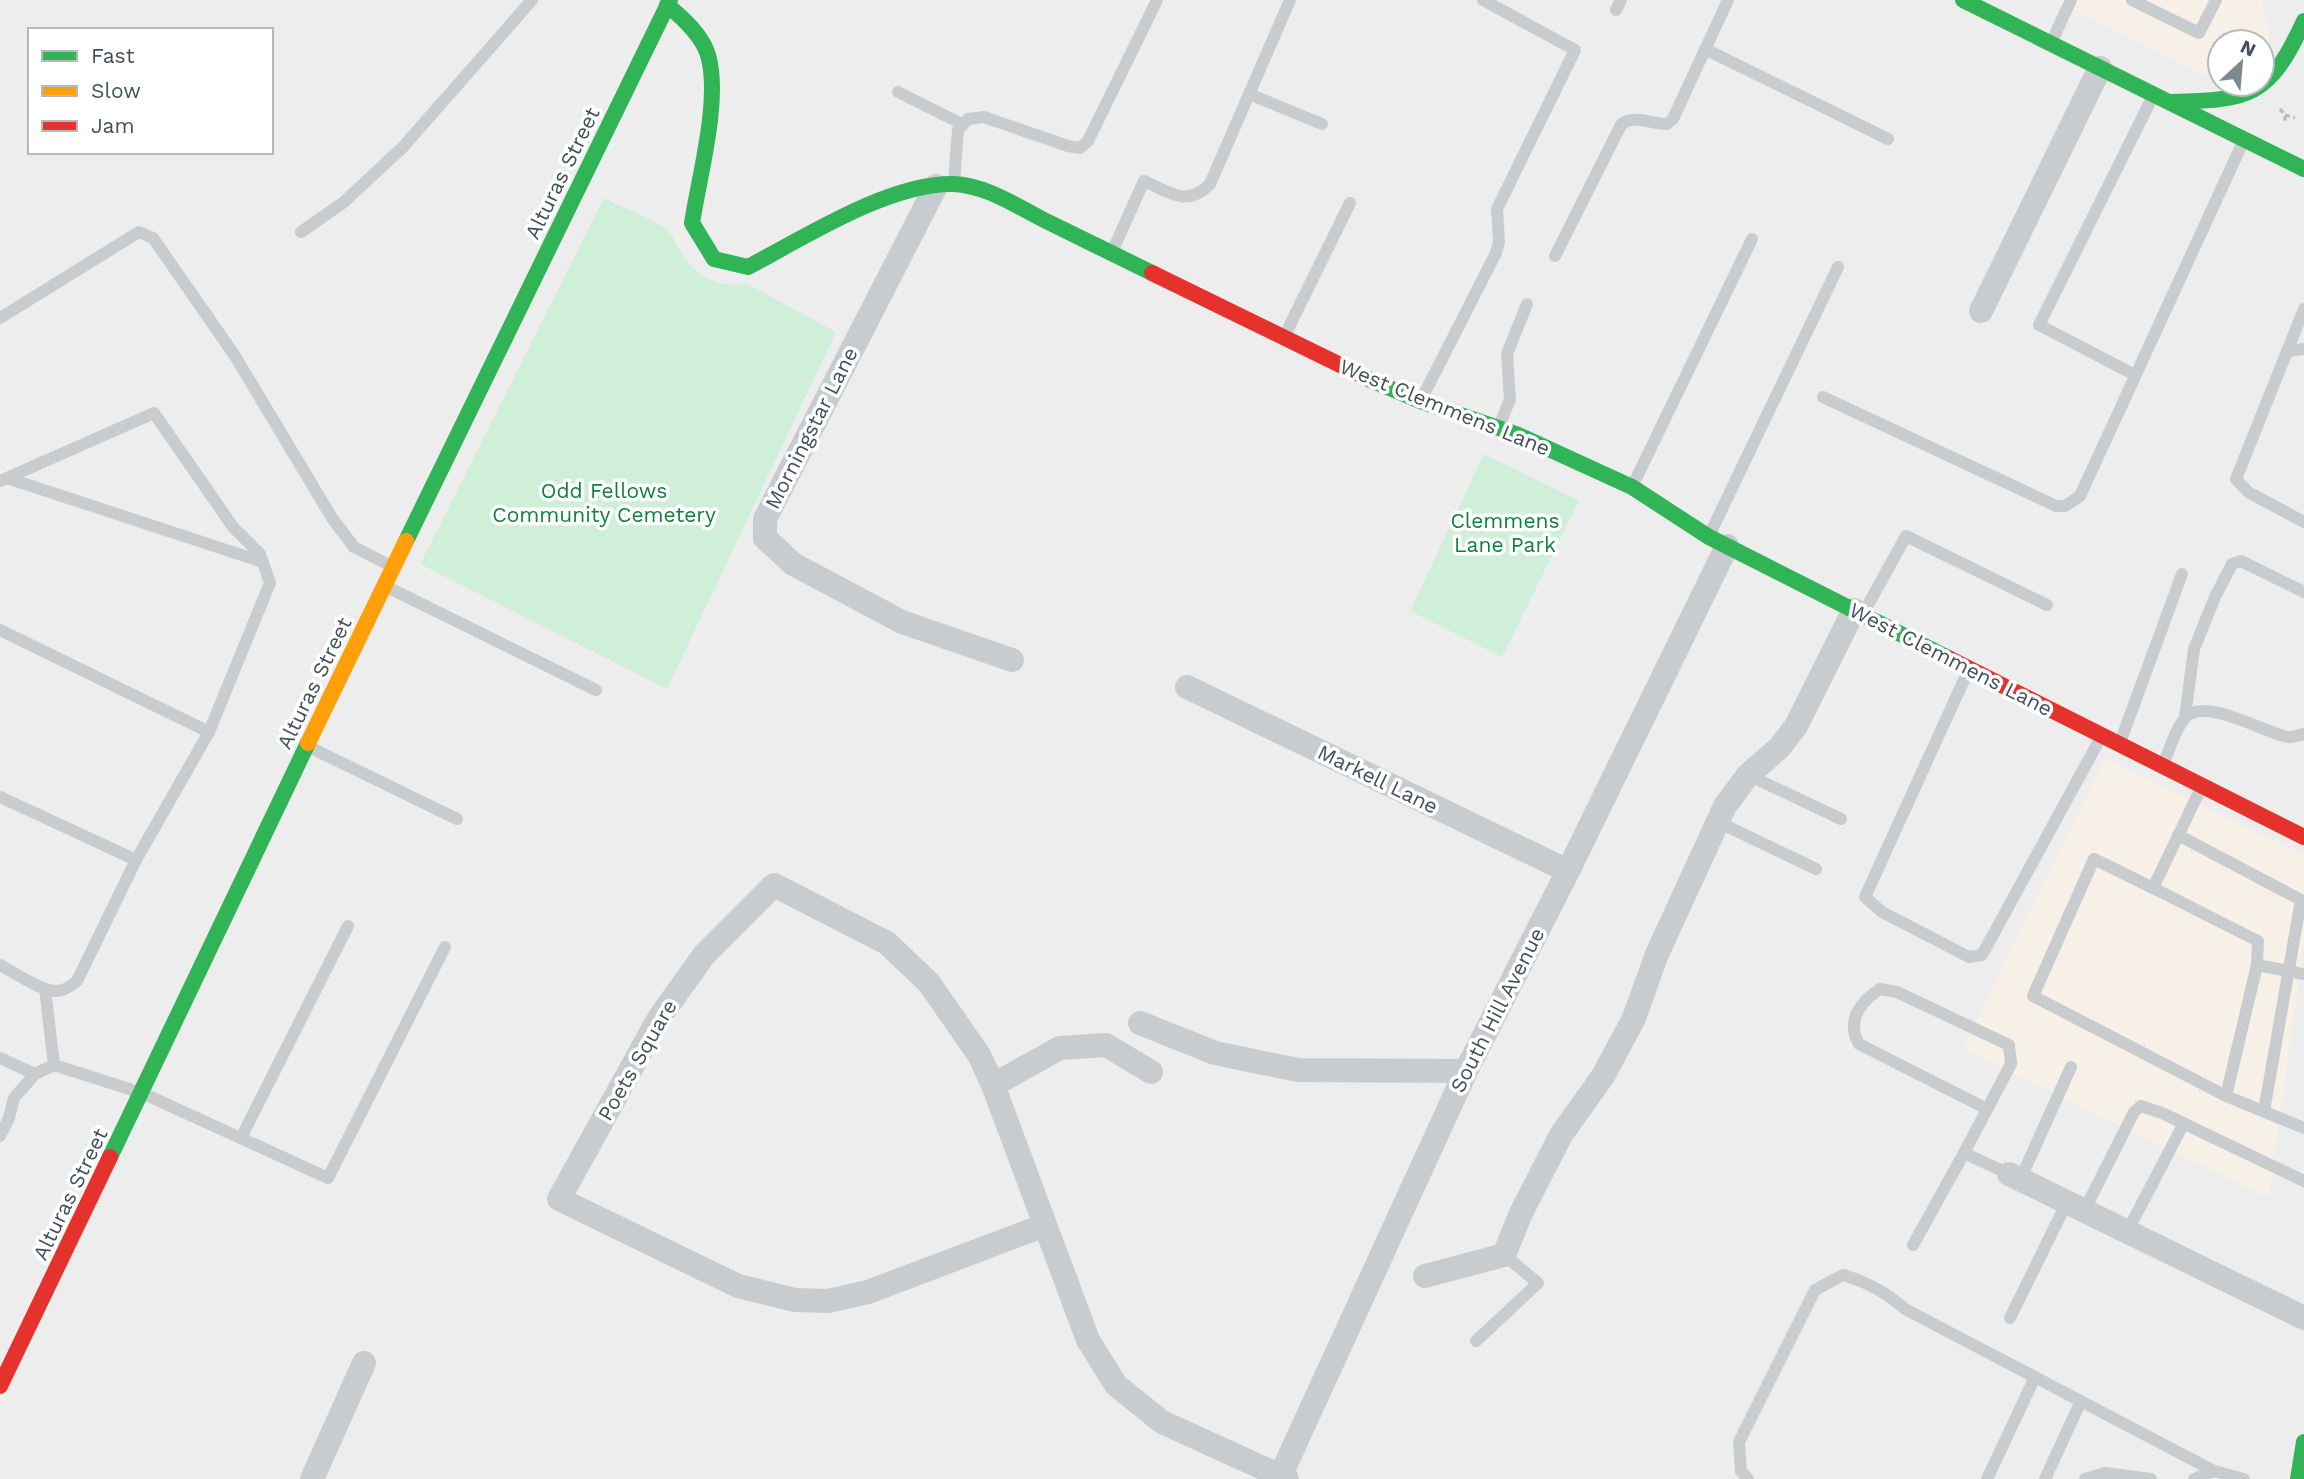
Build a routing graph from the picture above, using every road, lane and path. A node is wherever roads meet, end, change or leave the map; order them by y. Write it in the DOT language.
graph roads {
  1 [pos="531,0"];
  2 [pos="1157,0"];
  3 [pos="1290,0"];
  4 [pos="1483,0"];
  5 [pos="1728,0"];
  6 [pos="1963,0"];
  7 [pos="2071,0"];
  8 [pos="2132,0"];
  9 [pos="2216,0"];
  10 [pos="665,2"];
  11 [pos="2304,21"];
  12 [pos="2050,43"];
  13 [pos="1705,48"];
  14 [pos="2101,68"];
  15 [pos="898,92"];
  16 [pos="1249,94"];
  17 [pos="2153,94"];
  18 [pos="2170,102"];
  19 [pos="2276,105"];
  20 [pos="2285,115"];
  21 [pos="2295,118"];
  22 [pos="2285,122"];
  23 [pos="962,124"];
  24 [pos="1322,124"];
  25 [pos="1888,139"];
  26 [pos="2245,139"];
  27 [pos="2304,169"];
  28 [pos="945,185"];
  29 [pos="1350,203"];
  30 [pos="301,232"];
  31 [pos="1752,239"];
  32 [pos="1112,253"];
  33 [pos="1555,256"];
  34 [pos="1838,267"];
  35 [pos="1527,304"];
  36 [pos="2304,309"];
  37 [pos="1981,311"];
  38 [pos="0,317"];
  39 [pos="1284,338"];
  40 [pos="2304,349"];
  41 [pos="2287,351"];
  42 [pos="2135,375"];
  43 [pos="1823,397"];
  44 [pos="1420,401"];
  45 [pos="1499,427"];
  46 [pos="3,480"];
  47 [pos="1632,487"];
  48 [pos="2304,522"];
  49 [pos="1718,541"];
  50 [pos="263,562"];
  51 [pos="393,567"];
  52 [pos="2182,574"];
  53 [pos="384,586"];
  54 [pos="2304,592"];
  55 [pos="2047,605"];
  56 [pos="1859,612"];
  57 [pos="0,630"];
  58 [pos="1012,660"];
  59 [pos="1970,669"];
  60 [pos="1188,687"];
  61 [pos="596,690"];
  62 [pos="2185,717"];
  63 [pos="209,732"];
  64 [pos="2304,734"];
  65 [pos="2102,735"];
  66 [pos="2119,744"];
  67 [pos="306,746"];
  68 [pos="2162,766"];
  69 [pos="1748,775"];
  70 [pos="2202,786"];
  71 [pos="0,797"];
  72 [pos="457,819"];
  73 [pos="1842,819"];
  74 [pos="1718,822"];
  75 [pos="2178,835"];
  76 [pos="2304,837"];
  77 [pos="136,860"];
  78 [pos="1816,869"];
  79 [pos="1568,871"];
  80 [pos="2153,888"];
  81 [pos="348,926"];
  82 [pos="445,947"];
  83 [pos="0,965"];
  84 [pos="2257,965"];
  85 [pos="2290,972"];
  86 [pos="2304,974"];
  87 [pos="45,989"];
  88 [pos="1140,1023"];
  89 [pos="0,1058"];
  90 [pos="54,1065"];
  91 [pos="2071,1067"];
  92 [pos="1465,1071"];
  93 [pos="1151,1072"];
  94 [pos="35,1074"];
  95 [pos="993,1085"];
  96 [pos="142,1093"];
  97 [pos="2226,1096"];
  98 [pos="1987,1109"];
  99 [pos="2264,1111"];
  100 [pos="2184,1123"];
  101 [pos="2304,1128"];
  102 [pos="0,1136"];
  103 [pos="241,1138"];
  104 [pos="1964,1153"];
  105 [pos="2015,1177"];
  106 [pos="2304,1181"];
  107 [pos="2076,1207"];
  108 [pos="1045,1226"];
  109 [pos="2127,1232"];
  110 [pos="1913,1245"];
  111 [pos="1504,1255"];
  112 [pos="1425,1276"];
  113 [pos="2010,1318"];
  114 [pos="2304,1318"];
  115 [pos="1476,1341"];
  116 [pos="364,1363"];
  117 [pos="2035,1377"];
  118 [pos="0,1386"];
  119 [pos="2081,1401"];
  120 [pos="2304,1442"];
  121 [pos="2214,1471"];
  122 [pos="1282,1478"];
  123 [pos="312,1479"];
  124 [pos="1748,1479"];
  125 [pos="1987,1479"];
  126 [pos="2045,1479"];
  127 [pos="2085,1479"];
  128 [pos="2151,1479"];
  129 [pos="2194,1479"];
  130 [pos="2244,1479"];
  131 [pos="2298,1479"];
  1 -- 30 [label="lane"];
  2 -- 23 [label="lane"];
  3 -- 16 [label="lane"];
  4 -- 44 [label="lane"];
  5 -- 13 [label="lane"];
  6 -- 12 [label="street"];
  7 -- 12 [label="lane"];
  8 -- 9 [label="lane"];
  10 -- 28 [label="street, West Clemmens Lane"];
  10 -- 51 [label="street, Alturas Street"];
  11 -- 18 [label="street"];
  12 -- 14 [label="street"];
  13 -- 25 [label="lane"];
  13 -- 33 [label="lane"];
  14 -- 17 [label="street"];
  14 -- 37 [label="street"];
  15 -- 23 [label="lane"];
  16 -- 24 [label="lane"];
  16 -- 32 [label="lane"];
  17 -- 18 [label="street"];
  17 -- 42 [label="lane"];
  18 -- 26 [label="street"];
  19 -- 20 [label="path"];
  20 -- 21 [label="path"];
  20 -- 22 [label="path"];
  23 -- 28 [label="lane"];
  26 -- 27 [label="street"];
  26 -- 42 [label="lane"];
  28 -- 32 [label="street, West Clemmens Lane"];
  28 -- 58 [label="street, Morningstar Lane"];
  29 -- 39 [label="lane"];
  31 -- 47 [label="lane"];
  32 -- 39 [label="street, West Clemmens Lane"];
  34 -- 49 [label="lane"];
  35 -- 45 [label="lane"];
  36 -- 41 [label="lane"];
  38 -- 51 [label="lane"];
  39 -- 44 [label="street, West Clemmens Lane"];
  40 -- 41 [label="lane"];
  41 -- 48 [label="lane"];
  42 -- 43 [label="lane"];
  44 -- 45 [label="street, West Clemmens Lane"];
  45 -- 47 [label="street, West Clemmens Lane"];
  46 -- 50 [label="lane"];
  46 -- 50 [label="lane"];
  47 -- 49 [label="street, West Clemmens Lane"];
  49 -- 56 [label="street, West Clemmens Lane"];
  49 -- 79 [label="street, South Hill Avenue"];
  50 -- 63 [label="lane"];
  51 -- 53 [label="street, Alturas Street"];
  52 -- 66 [label="lane"];
  53 -- 61 [label="lane"];
  53 -- 67 [label="street, Alturas Street"];
  54 -- 62 [label="lane"];
  55 -- 56 [label="lane"];
  56 -- 59 [label="street, West Clemmens Lane"];
  56 -- 69 [label="street"];
  57 -- 63 [label="lane"];
  59 -- 65 [label="street, West Clemmens Lane"];
  59 -- 65 [label="lane"];
  60 -- 79 [label="street, Markell Lane"];
  62 -- 64 [label="lane"];
  62 -- 68 [label="lane"];
  63 -- 77 [label="lane"];
  65 -- 66 [label="street, West Clemmens Lane"];
  66 -- 68 [label="street, West Clemmens Lane"];
  67 -- 72 [label="lane"];
  67 -- 96 [label="street, Alturas Street"];
  68 -- 70 [label="street, West Clemmens Lane"];
  69 -- 73 [label="lane"];
  69 -- 74 [label="street"];
  70 -- 75 [label="lane"];
  70 -- 76 [label="street, West Clemmens Lane"];
  71 -- 77 [label="lane"];
  74 -- 78 [label="lane"];
  74 -- 111 [label="street"];
  75 -- 80 [label="lane"];
  75 -- 85 [label="lane"];
  77 -- 87 [label="lane"];
  79 -- 92 [label="street, South Hill Avenue"];
  80 -- 84 [label="lane"];
  80 -- 97 [label="lane"];
  81 -- 103 [label="lane"];
  82 -- 103 [label="lane"];
  83 -- 87 [label="lane"];
  84 -- 85 [label="lane"];
  84 -- 97 [label="lane"];
  85 -- 86 [label="lane"];
  85 -- 99 [label="lane"];
  87 -- 90 [label="lane"];
  88 -- 92 [label="street"];
  89 -- 94 [label="lane"];
  90 -- 94 [label="lane"];
  90 -- 96 [label="lane"];
  91 -- 105 [label="lane"];
  92 -- 122 [label="street, South Hill Avenue"];
  93 -- 95 [label="street"];
  94 -- 102 [label="lane"];
  95 -- 108 [label="street, Poets Square"];
  95 -- 108 [label="street, Poets Square"];
  96 -- 103 [label="lane"];
  96 -- 118 [label="street, Alturas Street"];
  97 -- 99 [label="lane"];
  98 -- 98 [label="lane"];
  98 -- 104 [label="lane"];
  99 -- 101 [label="lane"];
  100 -- 106 [label="lane"];
  100 -- 107 [label="lane"];
  100 -- 109 [label="lane"];
  104 -- 105 [label="lane"];
  104 -- 110 [label="lane"];
  105 -- 107 [label="street"];
  107 -- 109 [label="street"];
  107 -- 113 [label="lane"];
  108 -- 122 [label="street, Poets Square"];
  109 -- 114 [label="street"];
  111 -- 112 [label="street"];
  111 -- 115 [label="lane"];
  116 -- 123 [label="street"];
  117 -- 119 [label="lane"];
  117 -- 124 [label="lane"];
  117 -- 125 [label="lane"];
  119 -- 121 [label="lane"];
  119 -- 126 [label="lane"];
  120 -- 131 [label="street"];
  121 -- 129 [label="lane"];
  121 -- 130 [label="lane"];
  127 -- 128 [label="lane"];
}
